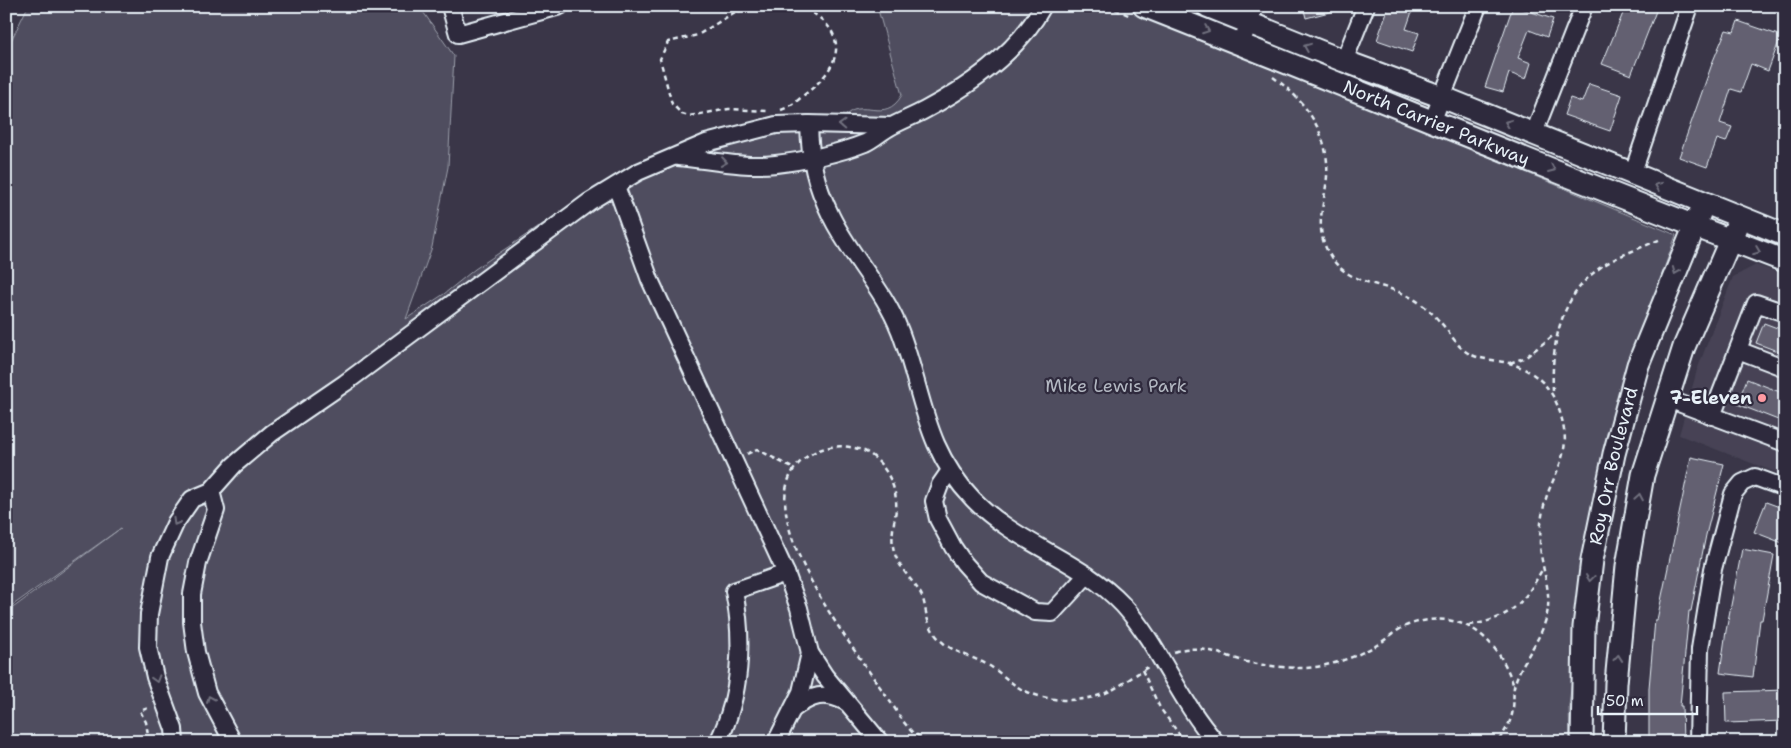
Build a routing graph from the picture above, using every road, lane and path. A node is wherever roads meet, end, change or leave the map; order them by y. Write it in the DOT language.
graph roads {
  1 [pos="450,6"];
  2 [pos="560,6"];
  3 [pos="762,6"];
  4 [pos="800,6"];
  5 [pos="1043,6"];
  6 [pos="1106,6"];
  7 [pos="1207,6"];
  8 [pos="1366,6"];
  9 [pos="1478,6"];
  10 [pos="1584,6"];
  11 [pos="1690,6"];
  12 [pos="1139,12"];
  13 [pos="1252,15"];
  14 [pos="1241,44"];
  15 [pos="1344,61"];
  16 [pos="1267,72"];
  17 [pos="1442,97"];
  18 [pos="778,110"];
  19 [pos="771,111"];
  20 [pos="1432,122"];
  21 [pos="808,124"];
  22 [pos="890,126"];
  23 [pos="1534,133"];
  24 [pos="676,157"];
  25 [pos="810,158"];
  26 [pos="1632,175"];
  27 [pos="616,186"];
  28 [pos="1704,204"];
  29 [pos="1740,218"];
  30 [pos="1694,226"];
  31 [pos="1785,235"];
  32 [pos="1661,240"];
  33 [pos="1730,240"];
  34 [pos="1785,261"];
  35 [pos="1785,313"];
  36 [pos="1556,333"];
  37 [pos="1738,350"];
  38 [pos="1510,364"];
  39 [pos="1785,368"];
  40 [pos="1553,392"];
  41 [pos="1668,399"];
  42 [pos="1712,416"];
  43 [pos="1785,443"];
  44 [pos="734,460"];
  45 [pos="794,470"];
  46 [pos="949,472"];
  47 [pos="214,487"];
  48 [pos="1785,488"];
  49 [pos="1544,566"];
  50 [pos="786,573"];
  51 [pos="1087,575"];
  52 [pos="1469,624"];
  53 [pos="810,653"];
  54 [pos="1142,670"];
  55 [pos="164,703"];
  56 [pos="847,703"];
  57 [pos="793,709"];
  58 [pos="149,742"];
  59 [pos="175,742"];
  60 [pos="233,742"];
  61 [pos="718,742"];
  62 [pos="776,742"];
  63 [pos="880,742"];
  64 [pos="1184,742"];
  65 [pos="1216,742"];
  66 [pos="1497,742"];
  67 [pos="1582,742"];
  68 [pos="1614,742"];
  69 [pos="1698,742"];
  1 -- 2 [label="street"];
  3 -- 19 [label="path"];
  4 -- 18 [label="path"];
  5 -- 22 [label="street"];
  6 -- 12 [label="path"];
  7 -- 13 [label="main road, North Carrier Parkway"];
  8 -- 15 [label="street"];
  9 -- 17 [label="street"];
  10 -- 23 [label="street"];
  11 -- 26 [label="street"];
  12 -- 14 [label="main road, North Carrier Parkway, one-way"];
  13 -- 14 [label="street"];
  15 -- 13 [label="main road, North Carrier Parkway, one-way"];
  14 -- 20 [label="main road, North Carrier Parkway"];
  15 -- 17 [label="main road, North Carrier Parkway"];
  16 -- 38 [label="path"];
  17 -- 20 [label="street"];
  23 -- 17 [label="main road, North Carrier Parkway, one-way"];
  20 -- 30 [label="main road, North Carrier Parkway, one-way"];
  22 -- 21 [label="street, one-way"];
  21 -- 24 [label="street"];
  21 -- 25 [label="street"];
  22 -- 25 [label="street"];
  23 -- 26 [label="main road, North Carrier Parkway"];
  24 -- 25 [label="street, one-way"];
  24 -- 27 [label="street"];
  25 -- 46 [label="street"];
  28 -- 26 [label="main road, North Carrier Parkway, one-way"];
  27 -- 44 [label="street"];
  27 -- 47 [label="street"];
  28 -- 29 [label="main road, North Carrier Parkway"];
  28 -- 30 [label="main road, Roy Orr Boulevard"];
  29 -- 31 [label="main road, North Carrier Parkway"];
  29 -- 33 [label="main road, Roy Orr Boulevard"];
  30 -- 33 [label="main road, North Carrier Parkway"];
  30 -- 67 [label="main road, Roy Orr Boulevard, one-way"];
  32 -- 36 [label="path"];
  33 -- 34 [label="main road, North Carrier Parkway, one-way"];
  33 -- 41 [label="main road, Roy Orr Boulevard"];
  35 -- 37 [label="street"];
  36 -- 38 [label="path"];
  36 -- 40 [label="path"];
  37 -- 39 [label="street"];
  37 -- 42 [label="street"];
  38 -- 40 [label="path"];
  40 -- 49 [label="path"];
  41 -- 42 [label="street"];
  68 -- 41 [label="main road, Roy Orr Boulevard, one-way"];
  42 -- 43 [label="street"];
  44 -- 45 [label="path"];
  44 -- 50 [label="street"];
  46 -- 51 [label="street"];
  46 -- 51 [label="street"];
  47 -- 55 [label="street, one-way"];
  60 -- 47 [label="street, one-way"];
  48 -- 69 [label="street"];
  49 -- 52 [label="path"];
  49 -- 66 [label="path"];
  50 -- 53 [label="street"];
  50 -- 61 [label="street"];
  51 -- 65 [label="street"];
  53 -- 56 [label="street"];
  53 -- 57 [label="street"];
  54 -- 64 [label="path"];
  55 -- 58 [label="path"];
  55 -- 59 [label="street"];
  56 -- 57 [label="street"];
  56 -- 63 [label="street"];
  57 -- 62 [label="street"];
}
